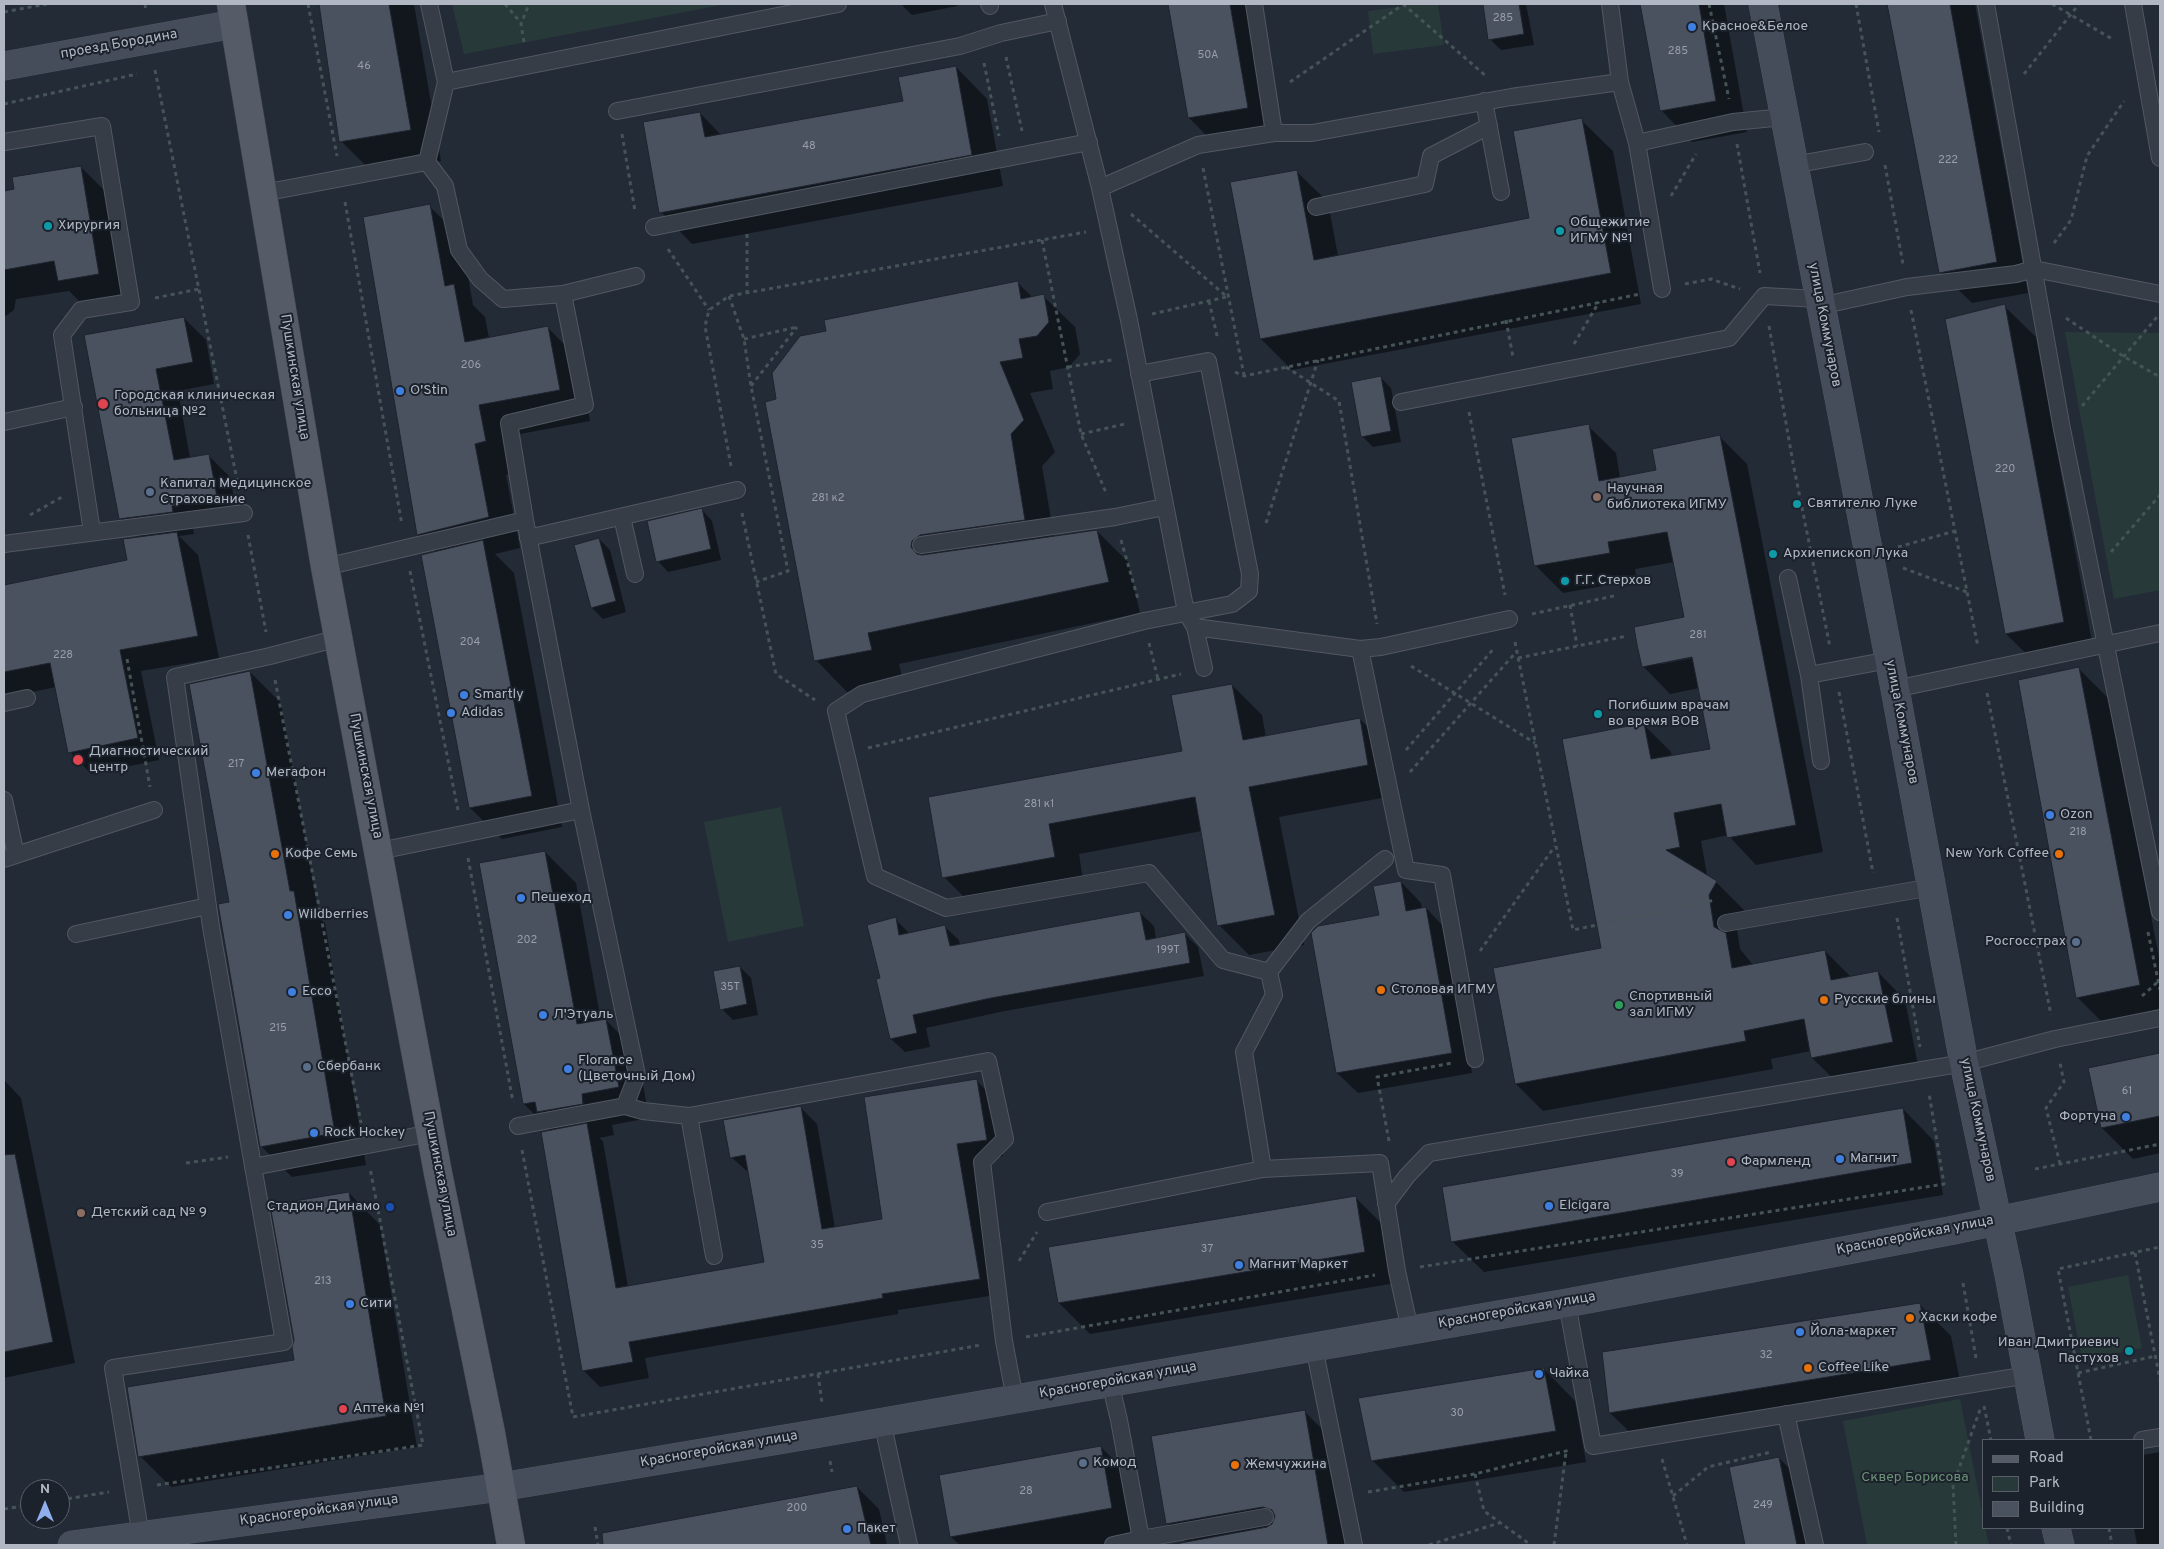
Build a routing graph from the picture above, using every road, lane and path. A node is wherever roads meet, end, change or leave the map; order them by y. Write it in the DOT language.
graph roads {
  1 [pos="47,4"];
  2 [pos="308,4"];
  3 [pos="429,4"];
  4 [pos="505,4"];
  5 [pos="528,4"];
  6 [pos="838,4"];
  7 [pos="1053,4"];
  8 [pos="1254,4"];
  9 [pos="1403,4"];
  10 [pos="1610,4"];
  11 [pos="1709,4"];
  12 [pos="1763,4"];
  13 [pos="1856,4"];
  14 [pos="1986,4"];
  15 [pos="2052,4"];
  16 [pos="2078,4"];
  17 [pos="2133,4"];
  18 [pos="4,12"];
  19 [pos="233,14"];
  20 [pos="2071,15"];
  21 [pos="1058,22"];
  22 [pos="521,24"];
  23 [pos="1001,33"];
  24 [pos="980,41"];
  25 [pos="2142,56"];
  26 [pos="528,65"];
  27 [pos="4,66"];
  28 [pos="2144,72"];
  29 [pos="446,82"];
  30 [pos="1620,82"];
  31 [pos="1269,96"];
  32 [pos="1510,96"];
  33 [pos="2004,99"];
  34 [pos="1484,101"];
  35 [pos="4,104"];
  36 [pos="618,111"];
  37 [pos="1784,117"];
  38 [pos="1733,122"];
  39 [pos="1489,126"];
  40 [pos="1714,126"];
  41 [pos="1274,133"];
  42 [pos="1880,138"];
  43 [pos="4,142"];
  44 [pos="1089,142"];
  45 [pos="1637,143"];
  46 [pos="1198,145"];
  47 [pos="1865,152"];
  48 [pos="1027,154"];
  49 [pos="1884,157"];
  50 [pos="2160,158"];
  51 [pos="1003,159"];
  52 [pos="427,162"];
  53 [pos="1794,166"];
  54 [pos="341,178"];
  55 [pos="1100,188"];
  56 [pos="1501,192"];
  57 [pos="263,193"];
  58 [pos="1316,207"];
  59 [pos="747,208"];
  60 [pos="654,227"];
  61 [pos="1652,227"];
  62 [pos="1109,228"];
  63 [pos="1042,240"];
  64 [pos="2034,269"];
  65 [pos="636,276"];
  66 [pos="1907,287"];
  67 [pos="199,289"];
  68 [pos="1662,289"];
  69 [pos="748,293"];
  70 [pos="563,294"];
  71 [pos="2160,294"];
  72 [pos="729,296"];
  73 [pos="1227,296"];
  74 [pos="1764,296"];
  75 [pos="131,302"];
  76 [pos="1599,302"];
  77 [pos="1819,302"];
  78 [pos="2041,302"];
  79 [pos="709,310"];
  80 [pos="2160,314"];
  81 [pos="1129,320"];
  82 [pos="1506,320"];
  83 [pos="744,340"];
  84 [pos="1136,356"];
  85 [pos="2123,356"];
  86 [pos="1318,360"];
  87 [pos="1208,361"];
  88 [pos="1068,367"];
  89 [pos="1285,367"];
  90 [pos="1557,373"];
  91 [pos="1139,374"];
  92 [pos="1244,376"];
  93 [pos="2160,377"];
  94 [pos="1517,380"];
  95 [pos="1310,382"];
  96 [pos="751,386"];
  97 [pos="1465,389"];
  98 [pos="1401,402"];
  99 [pos="74,407"];
  100 [pos="4,422"];
  101 [pos="1113,426"];
  102 [pos="2062,429"];
  103 [pos="1081,434"];
  104 [pos="732,466"];
  105 [pos="722,468"];
  106 [pos="86,483"];
  107 [pos="1104,486"];
  108 [pos="737,490"];
  109 [pos="2160,495"];
  110 [pos="1164,507"];
  111 [pos="244,513"];
  112 [pos="28,516"];
  113 [pos="622,517"];
  114 [pos="1115,517"];
  115 [pos="525,520"];
  116 [pos="1264,530"];
  117 [pos="1955,531"];
  118 [pos="92,532"];
  119 [pos="528,538"];
  120 [pos="4,544"];
  121 [pos="921,545"];
  122 [pos="1896,548"];
  123 [pos="406,549"];
  124 [pos="326,567"];
  125 [pos="1900,567"];
  126 [pos="2093,572"];
  127 [pos="635,574"];
  128 [pos="1788,578"];
  129 [pos="756,582"];
  130 [pos="1967,592"];
  131 [pos="1618,595"];
  132 [pos="1570,605"];
  133 [pos="1186,612"];
  134 [pos="1144,621"];
  135 [pos="1510,623"];
  136 [pos="1195,627"];
  137 [pos="2160,632"];
  138 [pos="1627,636"];
  139 [pos="339,638"];
  140 [pos="2107,646"];
  141 [pos="1381,647"];
  142 [pos="1578,647"];
  143 [pos="1360,649"];
  144 [pos="1517,651"];
  145 [pos="270,656"];
  146 [pos="1518,658"];
  147 [pos="127,659"];
  148 [pos="1889,660"];
  149 [pos="1204,668"];
  150 [pos="1835,669"];
  151 [pos="1982,669"];
  152 [pos="1809,674"];
  153 [pos="1158,679"];
  154 [pos="1895,688"];
  155 [pos="1455,693"];
  156 [pos="27,698"];
  157 [pos="4,703"];
  158 [pos="1471,704"];
  159 [pos="836,711"];
  160 [pos="1536,743"];
  161 [pos="846,754"];
  162 [pos="1821,760"];
  163 [pos="1386,774"];
  164 [pos="1390,795"];
  165 [pos="4,800"];
  166 [pos="154,810"];
  167 [pos="581,810"];
  168 [pos="463,833"];
  169 [pos="1555,846"];
  170 [pos="379,851"];
  171 [pos="10,857"];
  172 [pos="1395,858"];
  173 [pos="1932,887"];
  174 [pos="1892,895"];
  175 [pos="1719,899"];
  176 [pos="208,906"];
  177 [pos="2160,912"];
  178 [pos="1726,923"];
  179 [pos="76,934"];
  180 [pos="1269,972"];
  181 [pos="1461,978"];
  182 [pos="2160,1018"];
  183 [pos="2055,1039"];
  184 [pos="1475,1059"];
  185 [pos="1964,1063"];
  186 [pos="1925,1070"];
  187 [pos="625,1106"];
  188 [pos="689,1116"];
  189 [pos="518,1126"];
  190 [pos="431,1133"];
  191 [pos="365,1144"];
  192 [pos="2160,1144"];
  193 [pos="251,1159"];
  194 [pos="186,1164"];
  195 [pos="1380,1164"];
  196 [pos="2060,1164"];
  197 [pos="1263,1169"];
  198 [pos="2035,1169"];
  199 [pos="2160,1187"];
  200 [pos="1386,1204"];
  201 [pos="1047,1212"];
  202 [pos="1998,1220"];
  203 [pos="2160,1247"];
  204 [pos="2135,1252"];
  205 [pos="714,1256"];
  206 [pos="1397,1271"];
  207 [pos="998,1293"];
  208 [pos="1567,1303"];
  209 [pos="1410,1330"];
  210 [pos="1004,1341"];
  211 [pos="1314,1347"];
  212 [pos="2156,1356"];
  213 [pos="2078,1373"];
  214 [pos="2028,1375"];
  215 [pos="2160,1380"];
  216 [pos="1110,1382"];
  217 [pos="1015,1399"];
  218 [pos="1983,1402"];
  219 [pos="1786,1414"];
  220 [pos="882,1421"];
  221 [pos="1655,1435"];
  222 [pos="2160,1437"];
  223 [pos="2040,1439"];
  224 [pos="2091,1439"];
  225 [pos="2144,1440"];
  226 [pos="1593,1446"];
  227 [pos="1794,1447"];
  228 [pos="1566,1451"];
  229 [pos="1475,1474"];
  230 [pos="501,1487"];
  231 [pos="133,1488"];
  232 [pos="1673,1496"];
  233 [pos="70,1498"];
  234 [pos="1345,1498"];
  235 [pos="20,1507"];
  236 [pos="4,1509"];
  237 [pos="1265,1517"];
  238 [pos="1500,1523"];
  239 [pos="594,1527"];
  240 [pos="2008,1529"];
  241 [pos="2056,1529"];
  242 [pos="2109,1529"];
  243 [pos="141,1536"];
  244 [pos="1141,1540"];
  245 [pos="72,1545"];
  246 [pos="511,1545"];
  247 [pos="598,1545"];
  248 [pos="909,1545"];
  249 [pos="1113,1545"];
  250 [pos="1354,1545"];
  251 [pos="1429,1545"];
  252 [pos="1531,1545"];
  253 [pos="1554,1545"];
  254 [pos="1687,1545"];
  255 [pos="1815,1545"];
  256 [pos="1956,1545"];
  257 [pos="2011,1545"];
  258 [pos="2060,1545"];
  259 [pos="2112,1545"];
  1 -- 18 [label="path"];
  2 -- 54 [label="path"];
  3 -- 29 [label="lane"];
  4 -- 22 [label="path"];
  5 -- 22 [label="path"];
  6 -- 26 [label="lane"];
  7 -- 21 [label="lane"];
  8 -- 31 [label="lane"];
  9 -- 31 [label="path"];
  9 -- 32 [label="path"];
  10 -- 30 [label="lane"];
  11 -- 38 [label="path"];
  12 -- 37 [label="street, улица Коммунаров"];
  13 -- 42 [label="path"];
  14 -- 33 [label="lane"];
  15 -- 20 [label="path"];
  16 -- 20 [label="path"];
  17 -- 25 [label="lane"];
  19 -- 27 [label="street, проезд Бородина"];
  19 -- 57 [label="main road, Пушкинская улица"];
  20 -- 25 [label="path"];
  20 -- 33 [label="path"];
  21 -- 23 [label="lane"];
  21 -- 44 [label="lane"];
  22 -- 26 [label="path"];
  23 -- 24 [label="lane"];
  23 -- 48 [label="path"];
  24 -- 36 [label="lane"];
  24 -- 51 [label="path"];
  25 -- 28 [label="lane"];
  26 -- 29 [label="lane"];
  28 -- 50 [label="lane"];
  28 -- 64 [label="path"];
  29 -- 52 [label="lane"];
  30 -- 32 [label="lane"];
  30 -- 45 [label="lane"];
  31 -- 41 [label="lane"];
  32 -- 34 [label="lane"];
  33 -- 64 [label="lane"];
  34 -- 39 [label="lane"];
  34 -- 41 [label="lane"];
  35 -- 67 [label="path"];
  36 -- 60 [label="path"];
  37 -- 38 [label="lane"];
  37 -- 53 [label="street, улица Коммунаров"];
  38 -- 40 [label="lane"];
  38 -- 74 [label="path"];
  39 -- 56 [label="lane"];
  39 -- 58 [label="lane"];
  40 -- 45 [label="lane"];
  40 -- 61 [label="path"];
  41 -- 46 [label="lane"];
  43 -- 75 [label="lane"];
  44 -- 48 [label="lane"];
  44 -- 55 [label="lane"];
  45 -- 61 [label="lane"];
  46 -- 55 [label="lane"];
  46 -- 73 [label="path"];
  47 -- 53 [label="lane"];
  48 -- 51 [label="lane"];
  49 -- 66 [label="path"];
  51 -- 59 [label="lane"];
  52 -- 54 [label="lane"];
  52 -- 70 [label="lane"];
  53 -- 77 [label="street, улица Коммунаров"];
  54 -- 57 [label="lane"];
  54 -- 123 [label="path"];
  55 -- 62 [label="lane"];
  55 -- 73 [label="path"];
  57 -- 124 [label="main road, Пушкинская улица"];
  59 -- 60 [label="lane"];
  59 -- 69 [label="path"];
  60 -- 79 [label="path"];
  61 -- 68 [label="lane"];
  62 -- 63 [label="path"];
  62 -- 81 [label="lane"];
  63 -- 69 [label="path"];
  63 -- 88 [label="path"];
  64 -- 66 [label="lane"];
  64 -- 71 [label="lane"];
  64 -- 78 [label="lane"];
  65 -- 70 [label="lane"];
  66 -- 77 [label="lane"];
  66 -- 117 [label="path"];
  67 -- 75 [label="path"];
  67 -- 111 [label="path"];
  68 -- 74 [label="path"];
  68 -- 76 [label="path"];
  69 -- 72 [label="path"];
  70 -- 115 [label="lane"];
  72 -- 79 [label="path"];
  72 -- 83 [label="path"];
  73 -- 81 [label="path"];
  73 -- 92 [label="path"];
  74 -- 77 [label="lane"];
  74 -- 90 [label="lane"];
  74 -- 150 [label="path"];
  75 -- 99 [label="lane"];
  76 -- 82 [label="path"];
  76 -- 90 [label="path"];
  77 -- 148 [label="street, улица Коммунаров"];
  78 -- 85 [label="path"];
  78 -- 102 [label="lane"];
  79 -- 104 [label="path"];
  80 -- 85 [label="path"];
  81 -- 84 [label="lane"];
  82 -- 86 [label="path"];
  82 -- 94 [label="path"];
  83 -- 96 [label="path"];
  83 -- 96 [label="path"];
  84 -- 88 [label="path"];
  84 -- 91 [label="lane"];
  85 -- 93 [label="path"];
  85 -- 102 [label="path"];
  86 -- 89 [label="path"];
  86 -- 95 [label="path"];
  87 -- 91 [label="lane"];
  87 -- 92 [label="path"];
  87 -- 133 [label="lane"];
  88 -- 103 [label="path"];
  89 -- 92 [label="path"];
  89 -- 95 [label="path"];
  90 -- 94 [label="lane"];
  91 -- 110 [label="lane"];
  94 -- 97 [label="lane"];
  95 -- 116 [label="path"];
  95 -- 141 [label="path"];
  96 -- 129 [label="path"];
  97 -- 98 [label="lane"];
  97 -- 135 [label="path"];
  99 -- 100 [label="lane"];
  99 -- 106 [label="lane"];
  101 -- 103 [label="path"];
  102 -- 126 [label="lane"];
  103 -- 107 [label="path"];
  104 -- 105 [label="path"];
  104 -- 108 [label="path"];
  106 -- 112 [label="path"];
  106 -- 118 [label="lane"];
  108 -- 113 [label="lane"];
  108 -- 129 [label="path"];
  109 -- 126 [label="path"];
  110 -- 114 [label="lane"];
  110 -- 133 [label="lane"];
  111 -- 118 [label="lane"];
  111 -- 145 [label="path"];
  113 -- 119 [label="lane"];
  113 -- 127 [label="lane"];
  114 -- 121 [label="lane"];
  114 -- 134 [label="path"];
  115 -- 119 [label="lane"];
  115 -- 123 [label="lane"];
  117 -- 122 [label="path"];
  117 -- 130 [label="path"];
  118 -- 120 [label="lane"];
  119 -- 167 [label="lane"];
  123 -- 124 [label="lane"];
  123 -- 168 [label="path"];
  124 -- 139 [label="main road, Пушкинская улица"];
  125 -- 130 [label="path"];
  126 -- 140 [label="lane"];
  128 -- 152 [label="lane"];
  129 -- 159 [label="path"];
  130 -- 151 [label="path"];
  131 -- 132 [label="path"];
  132 -- 135 [label="path"];
  132 -- 142 [label="path"];
  133 -- 134 [label="lane"];
  133 -- 136 [label="lane"];
  134 -- 153 [label="path"];
  134 -- 159 [label="lane"];
  135 -- 141 [label="lane"];
  135 -- 144 [label="path"];
  135 -- 155 [label="path"];
  136 -- 143 [label="lane"];
  136 -- 149 [label="lane"];
  137 -- 140 [label="lane"];
  138 -- 142 [label="path"];
  139 -- 145 [label="lane"];
  139 -- 170 [label="main road, Пушкинская улица"];
  140 -- 151 [label="lane"];
  140 -- 177 [label="lane"];
  141 -- 143 [label="lane"];
  141 -- 155 [label="path"];
  142 -- 146 [label="path"];
  143 -- 163 [label="lane"];
  144 -- 146 [label="path"];
  144 -- 158 [label="path"];
  145 -- 176 [label="lane"];
  145 -- 191 [label="path"];
  146 -- 160 [label="path"];
  147 -- 166 [label="path"];
  148 -- 150 [label="lane"];
  148 -- 154 [label="street, улица Коммунаров"];
  149 -- 153 [label="path"];
  150 -- 152 [label="lane"];
  150 -- 174 [label="path"];
  151 -- 154 [label="lane"];
  151 -- 183 [label="path"];
  152 -- 162 [label="lane"];
  153 -- 161 [label="path"];
  154 -- 173 [label="street, улица Коммунаров"];
  155 -- 158 [label="path"];
  155 -- 163 [label="path"];
  156 -- 157 [label="lane"];
  158 -- 160 [label="path"];
  158 -- 164 [label="path"];
  159 -- 161 [label="lane"];
  160 -- 169 [label="path"];
  161 -- 180 [label="lane"];
  163 -- 164 [label="lane"];
  164 -- 172 [label="lane"];
  165 -- 171 [label="lane"];
  166 -- 171 [label="lane"];
  167 -- 168 [label="lane"];
  167 -- 187 [label="lane"];
  168 -- 170 [label="lane"];
  168 -- 189 [label="path"];
  169 -- 175 [label="path"];
  169 -- 181 [label="path"];
  170 -- 190 [label="main road, Пушкинская улица"];
  172 -- 180 [label="lane"];
  172 -- 181 [label="lane"];
  173 -- 174 [label="lane"];
  173 -- 185 [label="street, улица Коммунаров"];
  174 -- 178 [label="lane"];
  174 -- 186 [label="path"];
  176 -- 179 [label="lane"];
  176 -- 193 [label="lane"];
  180 -- 197 [label="lane"];
  181 -- 184 [label="lane"];
  182 -- 183 [label="lane"];
  183 -- 185 [label="lane"];
  183 -- 196 [label="path"];
  184 -- 195 [label="path"];
  185 -- 186 [label="lane"];
  185 -- 202 [label="street, улица Коммунаров"];
  186 -- 200 [label="lane"];
  186 -- 206 [label="path"];
  187 -- 188 [label="lane"];
  187 -- 189 [label="lane"];
  188 -- 205 [label="lane"];
  188 -- 207 [label="lane"];
  189 -- 210 [label="path"];
  190 -- 191 [label="lane"];
  190 -- 230 [label="main road, Пушкинская улица"];
  191 -- 193 [label="lane"];
  191 -- 231 [label="path"];
  192 -- 196 [label="path"];
  193 -- 194 [label="path"];
  193 -- 231 [label="lane"];
  195 -- 197 [label="lane"];
  195 -- 200 [label="lane"];
  196 -- 198 [label="path"];
  197 -- 201 [label="lane"];
  199 -- 202 [label="street, Красногеройская улица"];
  200 -- 206 [label="lane"];
  201 -- 207 [label="path"];
  202 -- 208 [label="street, Красногеройская улица"];
  202 -- 214 [label="street, улица Коммунаров"];
  203 -- 204 [label="path"];
  204 -- 212 [label="path"];
  204 -- 213 [label="path"];
  206 -- 209 [label="lane"];
  206 -- 210 [label="path"];
  207 -- 210 [label="lane"];
  208 -- 209 [label="street, Красногеройская улица"];
  208 -- 226 [label="lane"];
  209 -- 211 [label="street, Красногеройская улица"];
  210 -- 217 [label="lane"];
  211 -- 216 [label="street, Красногеройская улица"];
  211 -- 234 [label="lane"];
  212 -- 213 [label="path"];
  212 -- 215 [label="path"];
  213 -- 224 [label="path"];
  214 -- 219 [label="lane"];
  214 -- 223 [label="street, улица Коммунаров"];
  216 -- 217 [label="street, Красногеройская улица"];
  216 -- 244 [label="lane"];
  217 -- 220 [label="street, Красногеройская улица"];
  218 -- 256 [label="path"];
  219 -- 221 [label="lane"];
  219 -- 227 [label="lane"];
  220 -- 230 [label="street, Красногеройская улица"];
  220 -- 248 [label="lane"];
  221 -- 226 [label="lane"];
  221 -- 232 [label="path"];
  222 -- 225 [label="lane"];
  226 -- 228 [label="path"];
  227 -- 232 [label="path"];
  227 -- 255 [label="lane"];
  228 -- 229 [label="path"];
  228 -- 253 [label="path"];
  229 -- 234 [label="path"];
  229 -- 238 [label="path"];
  230 -- 243 [label="street, Красногеройская улица"];
  230 -- 246 [label="main road, Пушкинская улица"];
  231 -- 233 [label="path"];
  231 -- 243 [label="lane"];
  232 -- 254 [label="path"];
  234 -- 250 [label="lane"];
  235 -- 236 [label="path"];
  237 -- 244 [label="lane"];
  238 -- 251 [label="path"];
  238 -- 252 [label="path"];
  239 -- 247 [label="path"];
  240 -- 257 [label="path"];
  241 -- 258 [label="street"];
  242 -- 259 [label="path"];
  243 -- 245 [label="street, Красногеройская улица"];
  244 -- 249 [label="lane"];
}
